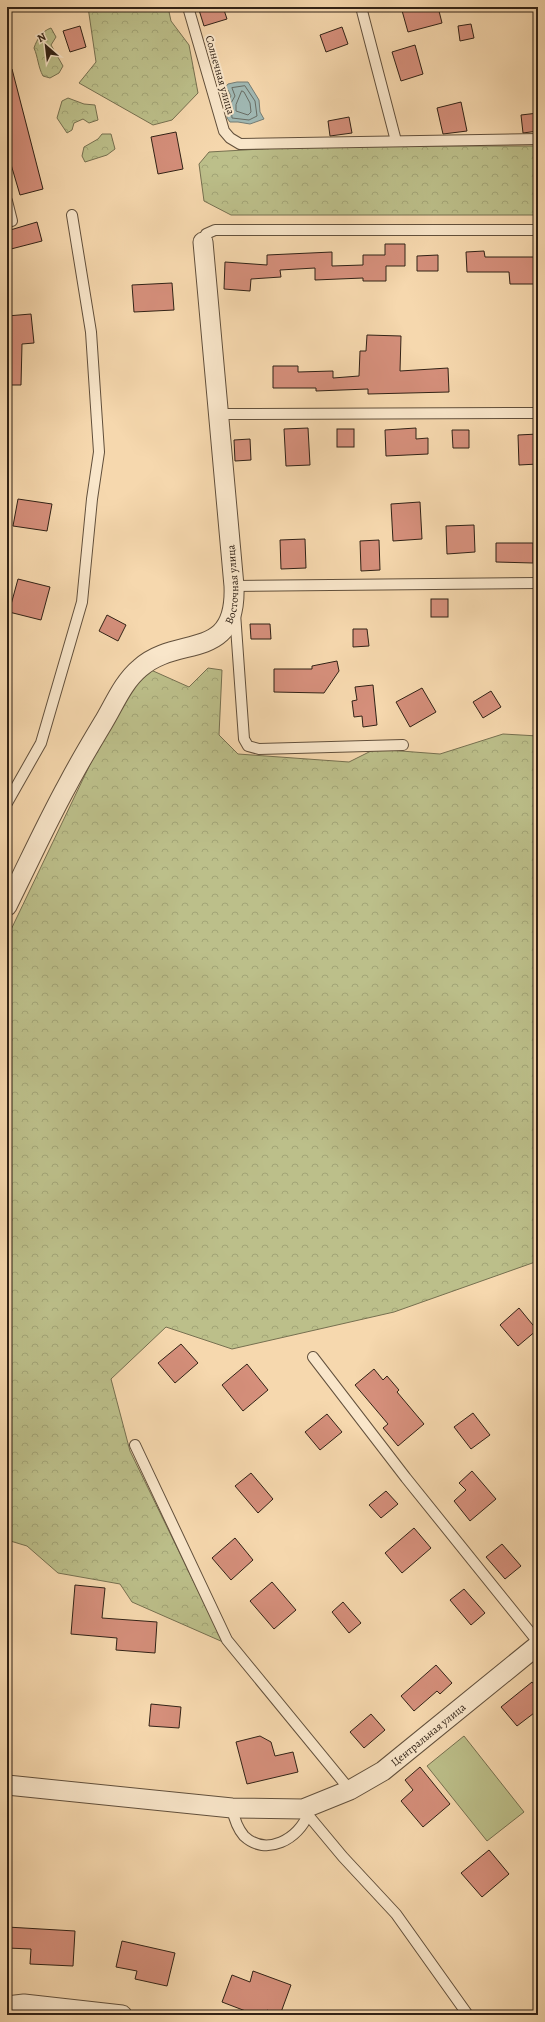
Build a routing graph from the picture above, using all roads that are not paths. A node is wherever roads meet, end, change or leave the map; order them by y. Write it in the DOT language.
graph roads {
  1 [pos="188,7"];
  2 [pos="361,7"];
  3 [pos="538,139"];
  4 [pos="396,141"];
  5 [pos="7,201"];
  6 [pos="72,215"];
  7 [pos="12,221"];
  8 [pos="538,230"];
  9 [pos="203,242"];
  10 [pos="538,413"];
  11 [pos="218,414"];
  12 [pos="538,583"];
  13 [pos="234,594"];
  14 [pos="403,745"];
  15 [pos="7,803"];
  16 [pos="7,906"];
  17 [pos="313,1357"];
  18 [pos="135,1445"];
  19 [pos="538,1644"];
  20 [pos="7,1785"];
  21 [pos="350,1790"];
  22 [pos="232,1808"];
  23 [pos="306,1810"];
  24 [pos="7,2006"];
  25 [pos="122,2015"];
  26 [pos="468,2015"];
  1 -- 4 [label="lane, Солнечная улица"];
  2 -- 4 [label="lane"];
  3 -- 4 [label="lane"];
  5 -- 7 [label="lane"];
  6 -- 15 [label="lane"];
  8 -- 9 [label="lane"];
  9 -- 11 [label="street, Восточная улица"];
  10 -- 11 [label="lane"];
  11 -- 13 [label="street, Восточная улица"];
  12 -- 13 [label="lane"];
  13 -- 14 [label="lane"];
  13 -- 16 [label="street, Восточная улица"];
  17 -- 19 [label="lane"];
  18 -- 21 [label="lane"];
  19 -- 21 [label="street, Центральная улица"];
  20 -- 22 [label="street"];
  21 -- 23 [label="street, Центральная улица"];
  22 -- 23 [label="street"];
  22 -- 23 [label="lane"];
  23 -- 26 [label="lane"];
  24 -- 25 [label="street"];
}
